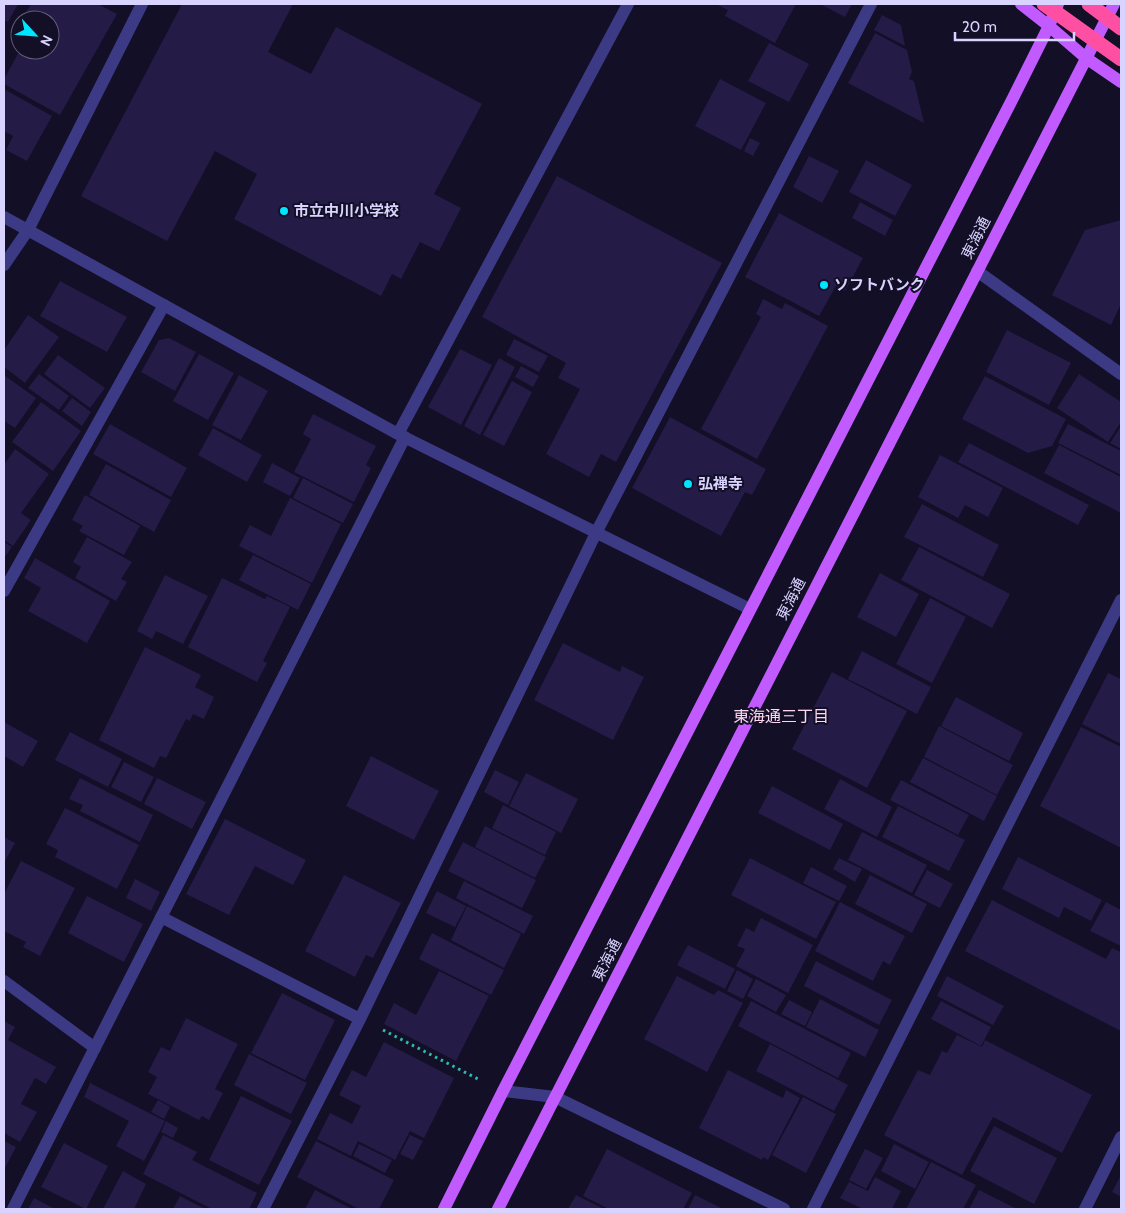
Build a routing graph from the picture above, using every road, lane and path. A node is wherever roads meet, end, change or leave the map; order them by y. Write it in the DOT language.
graph roads {
  1 [pos="142,4"];
  2 [pos="628,4"];
  3 [pos="871,4"];
  4 [pos="1021,4"];
  5 [pos="1044,4"];
  6 [pos="1058,4"];
  7 [pos="1089,4"];
  8 [pos="1114,4"];
  9 [pos="1049,26"];
  10 [pos="1121,28"];
  11 [pos="1086,58"];
  12 [pos="1121,59"];
  13 [pos="1121,82"];
  14 [pos="4,217"];
  15 [pos="28,230"];
  16 [pos="4,265"];
  17 [pos="977,270"];
  18 [pos="164,305"];
  19 [pos="1121,374"];
  20 [pos="401,436"];
  21 [pos="596,533"];
  22 [pos="4,591"];
  23 [pos="1121,600"];
  24 [pos="750,609"];
  25 [pos="161,917"];
  26 [pos="4,981"];
  27 [pos="360,1018"];
  28 [pos="95,1048"];
  29 [pos="503,1091"];
  30 [pos="555,1098"];
  31 [pos="1121,1137"];
  32 [pos="13,1209"];
  33 [pos="263,1209"];
  34 [pos="444,1209"];
  35 [pos="498,1209"];
  36 [pos="784,1209"];
  37 [pos="813,1209"];
  38 [pos="1086,1209"];
  1 -- 15 [label="street"];
  2 -- 20 [label="street"];
  3 -- 21 [label="street"];
  4 -- 9 [label="main road"];
  5 -- 12 [label="highway, bridge"];
  6 -- 9 [label="main road, 東海通"];
  7 -- 10 [label="highway, bridge"];
  8 -- 11 [label="main road, 東海通"];
  9 -- 11 [label="main road"];
  9 -- 24 [label="main road, 東海通"];
  11 -- 13 [label="main road"];
  11 -- 17 [label="main road, 東海通"];
  14 -- 15 [label="street"];
  15 -- 16 [label="street"];
  15 -- 18 [label="street"];
  17 -- 19 [label="street"];
  17 -- 30 [label="main road, 東海通"];
  18 -- 20 [label="street"];
  18 -- 22 [label="street"];
  20 -- 21 [label="street"];
  20 -- 25 [label="street"];
  21 -- 24 [label="street"];
  21 -- 27 [label="street"];
  23 -- 37 [label="street"];
  24 -- 29 [label="main road, 東海通"];
  25 -- 27 [label="street"];
  25 -- 28 [label="street"];
  26 -- 28 [label="street"];
  27 -- 29 [label="path"];
  27 -- 33 [label="street"];
  28 -- 32 [label="street"];
  29 -- 30 [label="street"];
  29 -- 34 [label="main road, 東海通"];
  30 -- 35 [label="main road, 東海通"];
  30 -- 36 [label="street"];
  31 -- 38 [label="street"];
}
